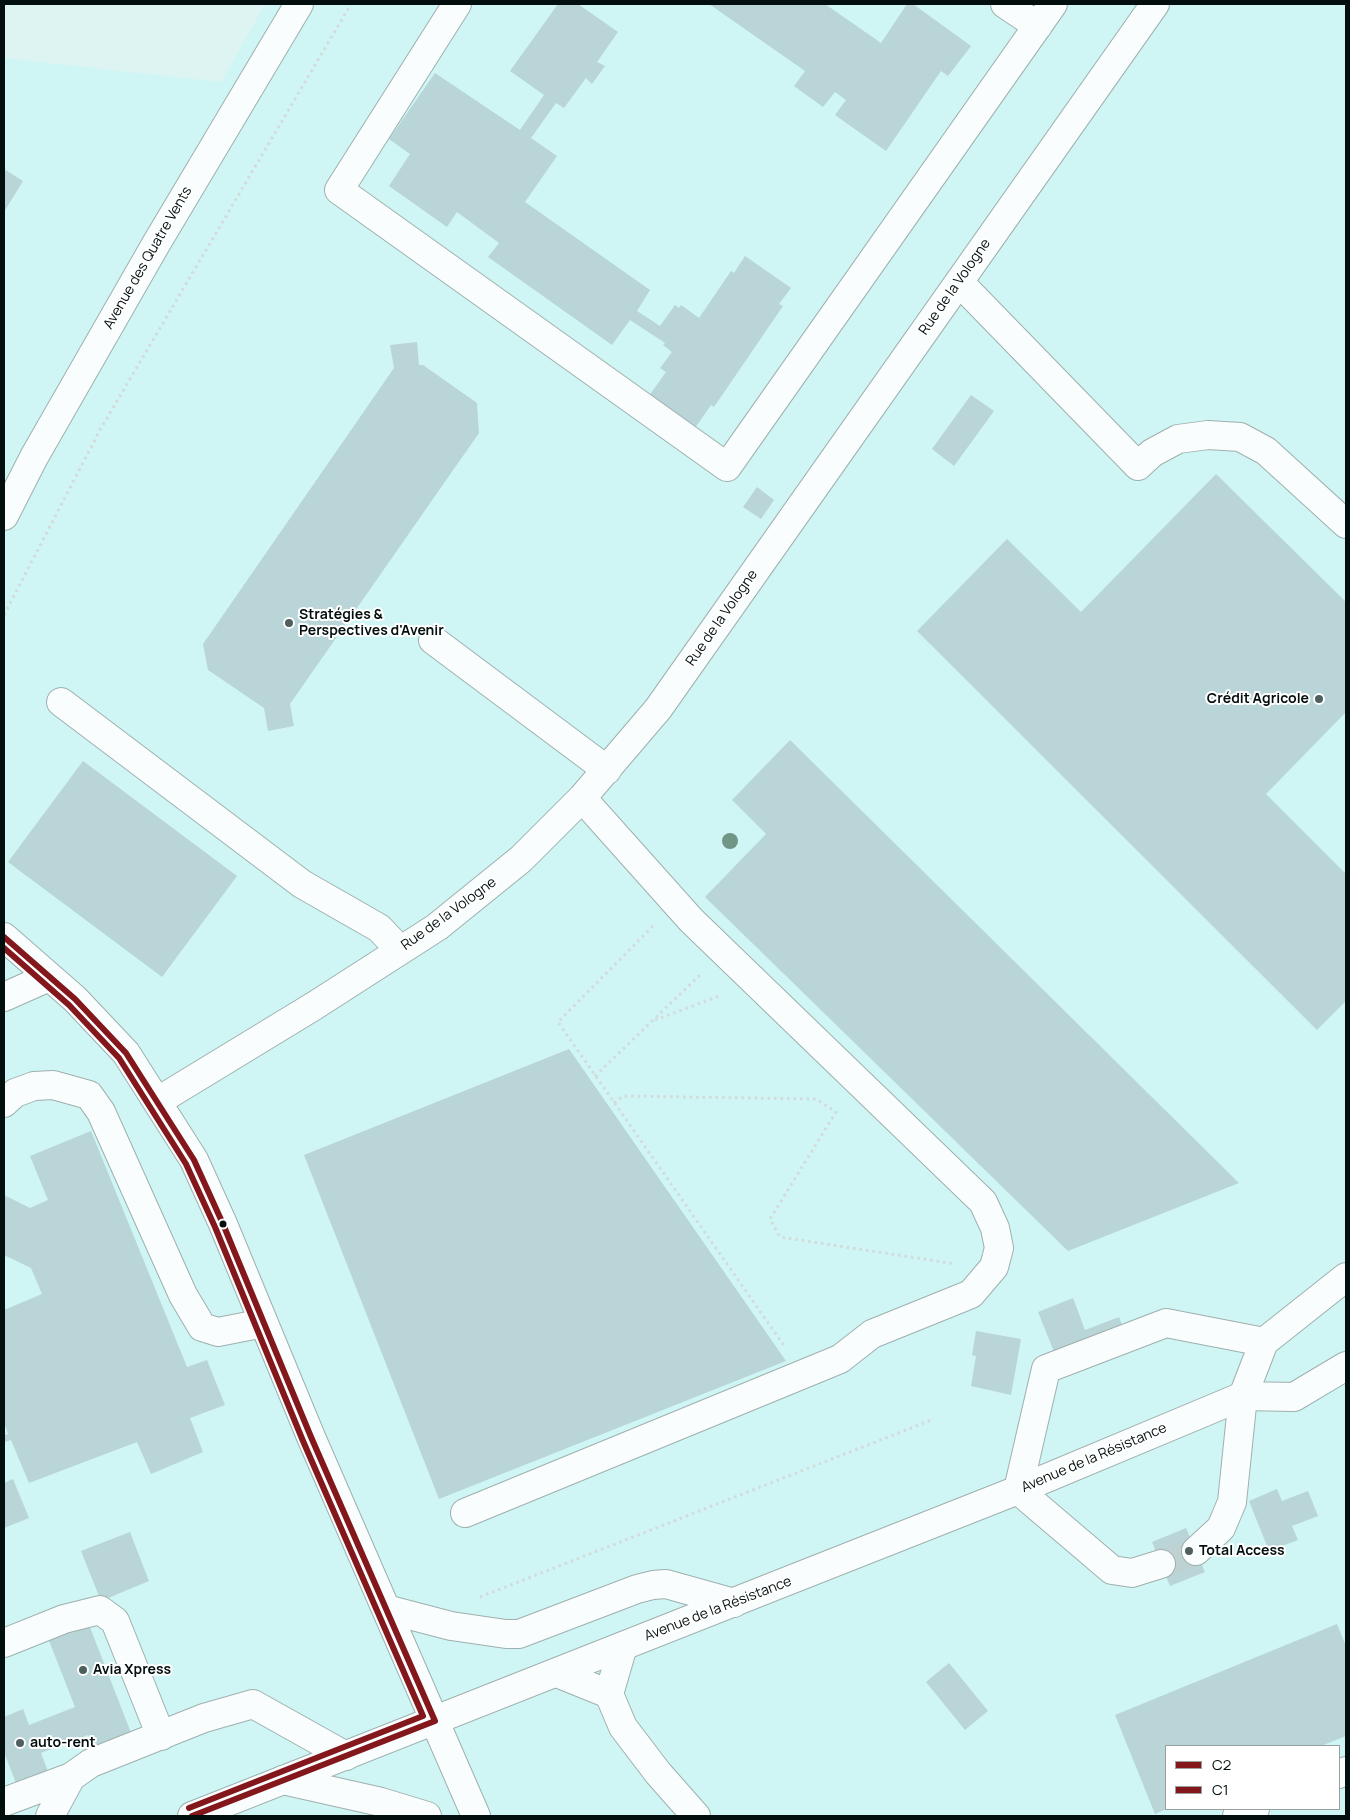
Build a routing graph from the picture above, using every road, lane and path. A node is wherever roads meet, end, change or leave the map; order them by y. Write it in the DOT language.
graph roads {
  1 [pos="299,4"];
  2 [pos="351,4"];
  3 [pos="457,4"];
  4 [pos="1005,4"];
  5 [pos="1053,4"];
  6 [pos="1155,4"];
  7 [pos="1038,26"];
  8 [pos="959,282"];
  9 [pos="4,516"];
  10 [pos="1346,524"];
  11 [pos="4,615"];
  12 [pos="433,640"];
  13 [pos="61,702"];
  14 [pos="607,770"];
  15 [pos="582,798"];
  16 [pos="676,903"];
  17 [pos="4,937"];
  18 [pos="400,950"];
  19 [pos="724,951"];
  20 [pos="49,977"];
  21 [pos="756,982"];
  22 [pos="4,997"];
  23 [pos="652,1021"];
  24 [pos="595,1076"];
  25 [pos="158,1101"];
  26 [pos="4,1103"];
  27 [pos="614,1103"];
  28 [pos="994,1267"];
  29 [pos="1346,1277"];
  30 [pos="264,1323"];
  31 [pos="1264,1342"];
  32 [pos="1346,1366"];
  33 [pos="804,1374"];
  34 [pos="1242,1396"];
  35 [pos="934,1419"];
  36 [pos="1018,1490"];
  37 [pos="465,1513"];
  38 [pos="1196,1551"];
  39 [pos="1161,1564"];
  40 [pos="477,1598"];
  41 [pos="734,1603"];
  42 [pos="386,1609"];
  43 [pos="4,1643"];
  44 [pos="624,1646"];
  45 [pos="557,1673"];
  46 [pos="609,1694"];
  47 [pos="435,1721"];
  48 [pos="161,1736"];
  49 [pos="346,1756"];
  50 [pos="71,1777"];
  51 [pos="283,1780"];
  52 [pos="4,1802"];
  53 [pos="1252,1810"];
  54 [pos="50,1816"];
  55 [pos="192,1816"];
  56 [pos="427,1816"];
  57 [pos="476,1816"];
  58 [pos="696,1816"];
  59 [pos="1236,1816"];
  1 -- 9 [label="street, Avenue des Quatre Vents"];
  2 -- 11 [label="path"];
  3 -- 7 [label="street"];
  4 -- 7 [label="street"];
  5 -- 7 [label="street"];
  6 -- 8 [label="street, Rue de la Vologne"];
  8 -- 10 [label="street"];
  8 -- 14 [label="street, Rue de la Vologne"];
  12 -- 14 [label="street"];
  13 -- 18 [label="street"];
  14 -- 15 [label="street, Rue de la Vologne"];
  15 -- 16 [label="street"];
  15 -- 18 [label="street, Rue de la Vologne"];
  16 -- 19 [label="street"];
  16 -- 24 [label="path"];
  17 -- 20 [label="street"];
  18 -- 25 [label="street, Rue de la Vologne"];
  19 -- 21 [label="street"];
  19 -- 23 [label="path"];
  20 -- 22 [label="street"];
  20 -- 25 [label="street"];
  21 -- 23 [label="path"];
  21 -- 28 [label="street"];
  23 -- 24 [label="path"];
  24 -- 27 [label="path"];
  25 -- 30 [label="street"];
  26 -- 30 [label="street"];
  27 -- 28 [label="path"];
  27 -- 33 [label="path"];
  28 -- 33 [label="street"];
  29 -- 31 [label="street"];
  30 -- 42 [label="street"];
  31 -- 34 [label="street"];
  31 -- 36 [label="street"];
  32 -- 34 [label="street, Avenue de la Résistance"];
  33 -- 37 [label="street"];
  34 -- 36 [label="street, Avenue de la Résistance"];
  34 -- 38 [label="street"];
  35 -- 40 [label="path"];
  36 -- 39 [label="street"];
  36 -- 41 [label="street, Avenue de la Résistance"];
  41 -- 42 [label="street"];
  41 -- 44 [label="street, Avenue de la Résistance"];
  42 -- 47 [label="street"];
  43 -- 48 [label="street"];
  44 -- 45 [label="street, Avenue de la Résistance"];
  44 -- 46 [label="street"];
  45 -- 46 [label="street"];
  45 -- 47 [label="street, Avenue de la Résistance"];
  46 -- 58 [label="street"];
  47 -- 49 [label="street, Avenue de la Résistance"];
  47 -- 57 [label="street"];
  48 -- 49 [label="street"];
  48 -- 50 [label="street"];
  49 -- 51 [label="street, Avenue de la Résistance"];
  50 -- 52 [label="street"];
  50 -- 54 [label="street"];
  51 -- 55 [label="street, Avenue de la Résistance"];
  51 -- 56 [label="street"];
  53 -- 59 [label="street"];
}
